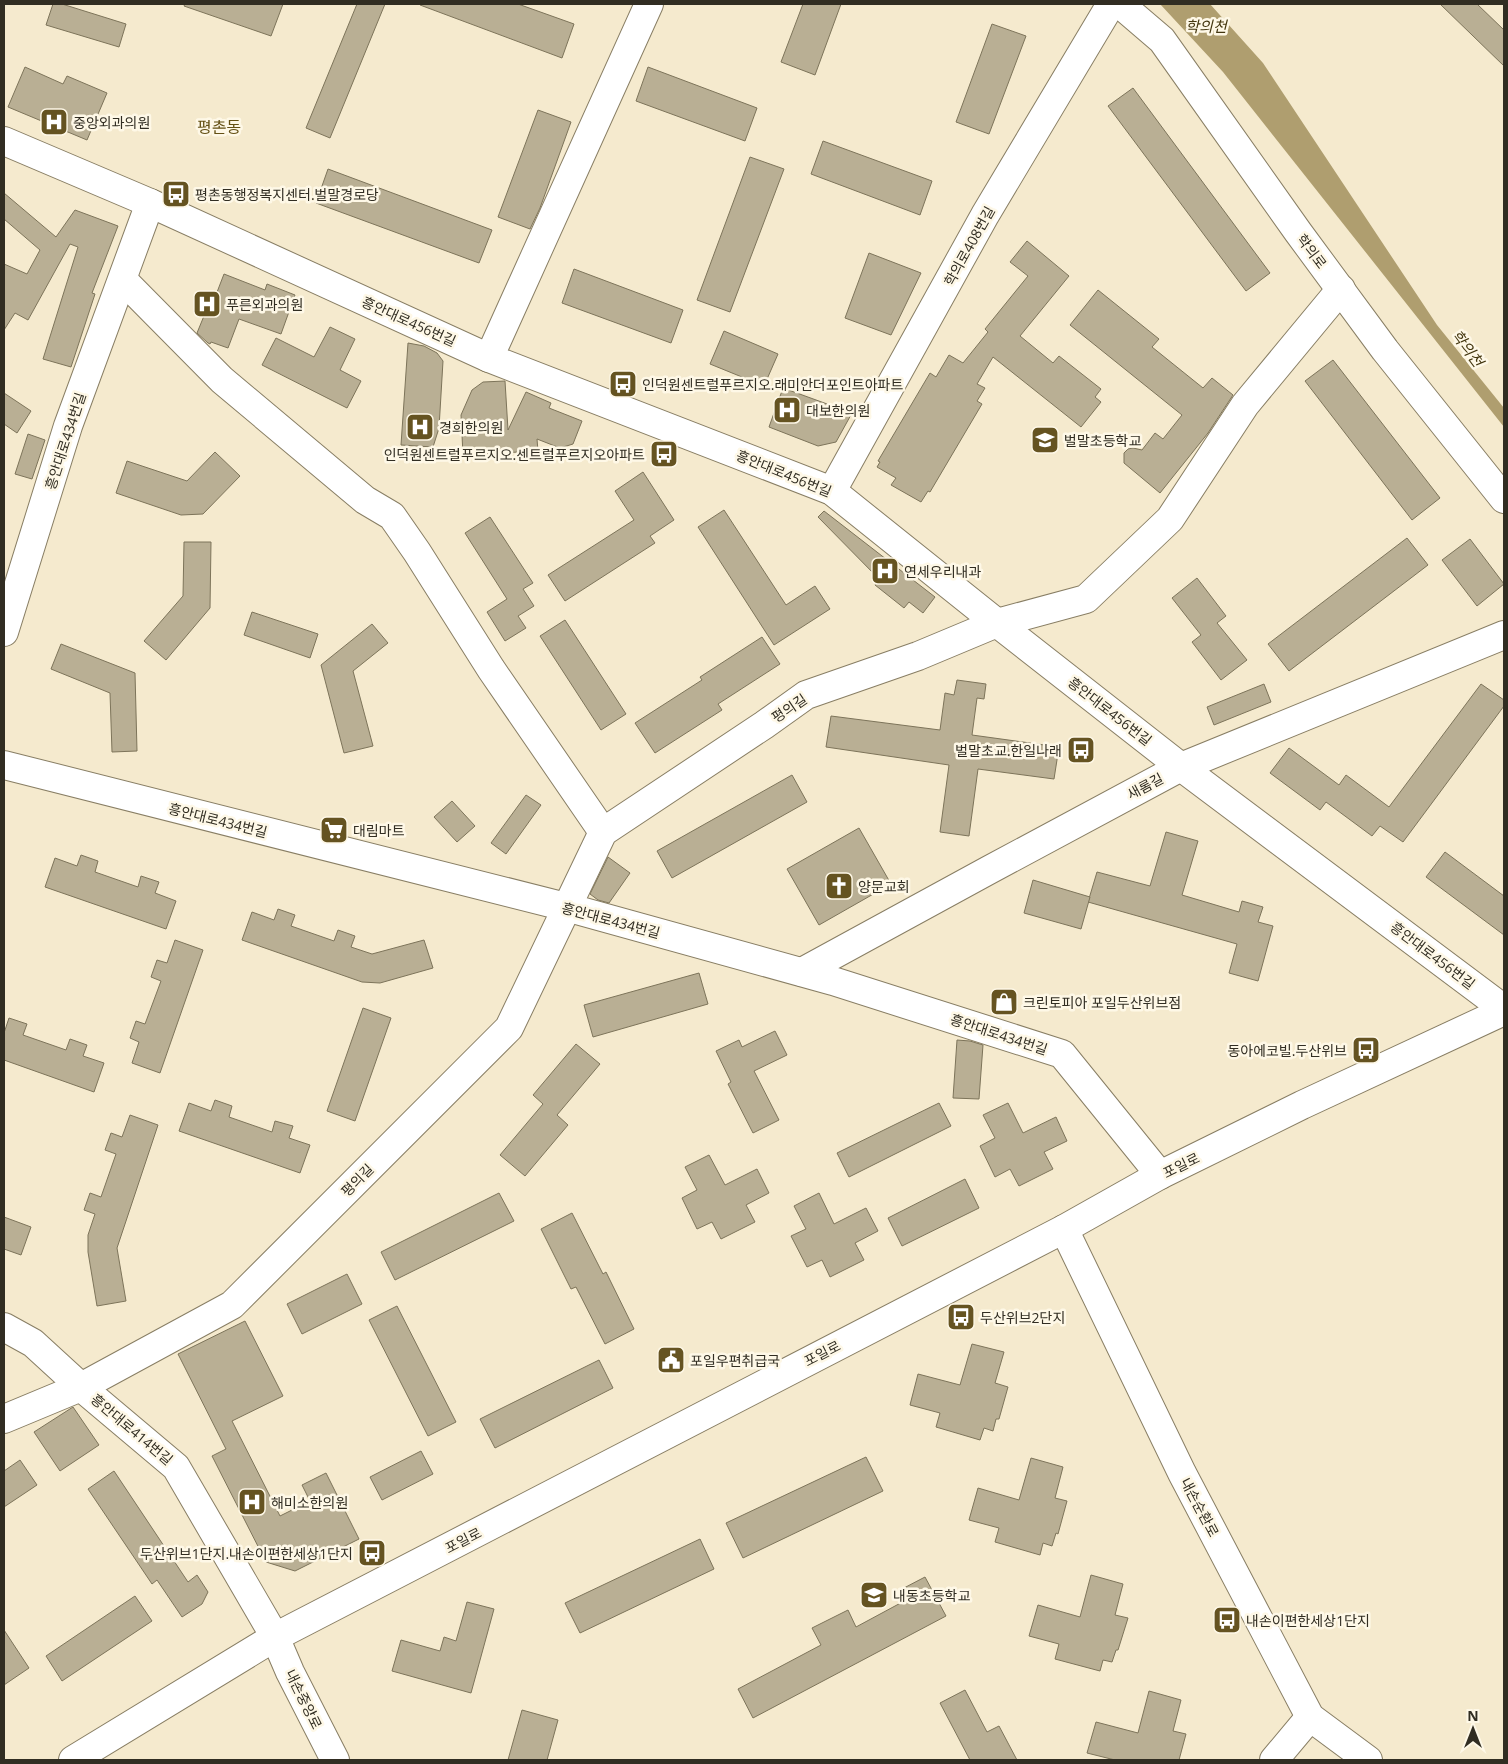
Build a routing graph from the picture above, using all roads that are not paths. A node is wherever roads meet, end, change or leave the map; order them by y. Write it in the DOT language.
graph roads {
  1 [pos="649,4"];
  2 [pos="1111,4"];
  3 [pos="1120,4"];
  4 [pos="4,141"];
  5 [pos="150,204"];
  6 [pos="123,280"];
  7 [pos="1341,289"];
  8 [pos="489,358"];
  9 [pos="832,491"];
  10 [pos="1504,499"];
  11 [pos="997,623"];
  12 [pos="4,632"];
  13 [pos="1504,635"];
  14 [pos="4,765"];
  15 [pos="1182,767"];
  16 [pos="603,832"];
  17 [pos="566,907"];
  18 [pos="802,972"];
  19 [pos="1504,1010"];
  20 [pos="1160,1175"];
  21 [pos="1064,1229"];
  22 [pos="4,1327"];
  23 [pos="81,1387"];
  24 [pos="4,1419"];
  25 [pos="275,1637"];
  26 [pos="1310,1716"];
  27 [pos="73,1760"];
  28 [pos="335,1760"];
  29 [pos="1274,1760"];
  30 [pos="1368,1760"];
  1 -- 8 [label="street"];
  2 -- 9 [label="street, 학의로408번길"];
  3 -- 7 [label="street, 학의로"];
  4 -- 5 [label="street, 흥안대로456번길"];
  5 -- 6 [label="street"];
  5 -- 8 [label="street, 흥안대로456번길"];
  6 -- 12 [label="street, 흥안대로434번길"];
  6 -- 16 [label="street"];
  7 -- 10 [label="street, 학의로"];
  7 -- 11 [label="street, 평의길"];
  8 -- 9 [label="street, 흥안대로456번길"];
  9 -- 11 [label="street, 흥안대로456번길"];
  11 -- 15 [label="street, 흥안대로456번길"];
  11 -- 16 [label="street, 평의길"];
  13 -- 15 [label="street, 새롬길"];
  14 -- 17 [label="street, 흥안대로434번길"];
  15 -- 18 [label="street, 새롬길"];
  15 -- 19 [label="street, 흥안대로456번길"];
  16 -- 17 [label="street, 평의길"];
  17 -- 18 [label="street, 흥안대로434번길"];
  17 -- 23 [label="street, 평의길"];
  18 -- 20 [label="street, 흥안대로434번길"];
  19 -- 20 [label="street, 포일로"];
  20 -- 21 [label="street, 포일로"];
  21 -- 25 [label="street, 포일로"];
  21 -- 26 [label="street, 내손순환로"];
  22 -- 23 [label="street, 흥안대로414번길"];
  23 -- 24 [label="street, 평의길"];
  23 -- 25 [label="street, 흥안대로414번길"];
  25 -- 27 [label="street, 포일로"];
  25 -- 28 [label="street, 내손중앙로"];
  26 -- 29 [label="street"];
  26 -- 30 [label="street, 내손순환로"];
}
